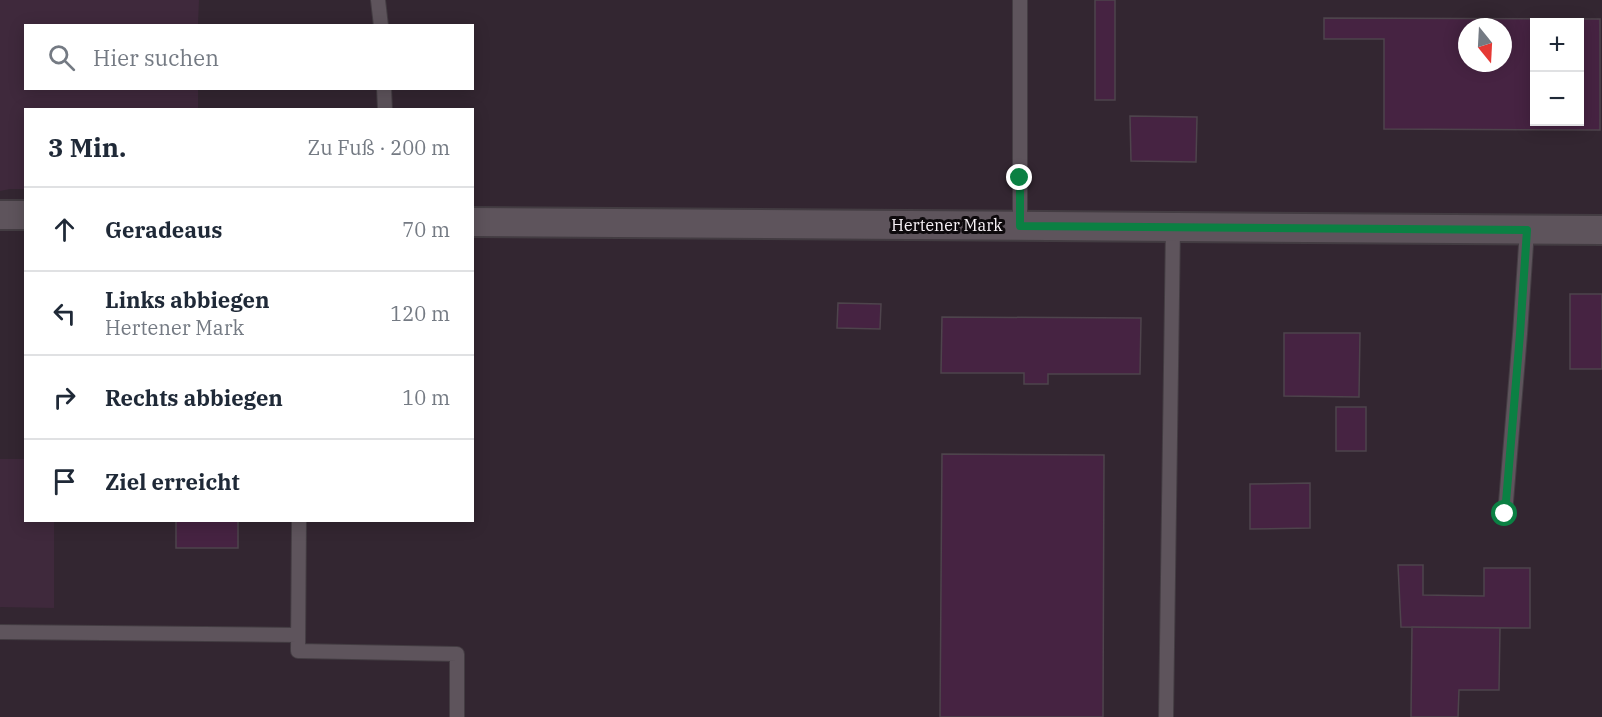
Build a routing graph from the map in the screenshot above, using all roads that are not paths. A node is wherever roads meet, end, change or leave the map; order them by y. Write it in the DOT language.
graph roads {
  1 [pos="378,0"];
  2 [pos="1020,0"];
  3 [pos="381,24"];
  4 [pos="384,90"];
  5 [pos="385,108"];
  6 [pos="0,215"];
  7 [pos="24,215"];
  8 [pos="474,222"];
  9 [pos="1020,226"];
  10 [pos="1173,227"];
  11 [pos="1527,230"];
  12 [pos="1602,230"];
  13 [pos="1505,514"];
  14 [pos="299,522"];
  15 [pos="0,632"];
  16 [pos="298,635"];
  17 [pos="457,717"];
  18 [pos="1166,717"];
  1 -- 3 [label="lane"];
  2 -- 9 [label="lane"];
  4 -- 5 [label="lane"];
  6 -- 7 [label="street"];
  8 -- 9 [label="street, Hertener Mark"];
  9 -- 10 [label="street, Hertener Mark"];
  10 -- 11 [label="street, Hertener Mark"];
  10 -- 18 [label="lane"];
  11 -- 12 [label="street, Hertener Mark"];
  11 -- 13 [label="lane"];
  14 -- 16 [label="lane"];
  15 -- 16 [label="lane"];
  16 -- 17 [label="lane"];
}
